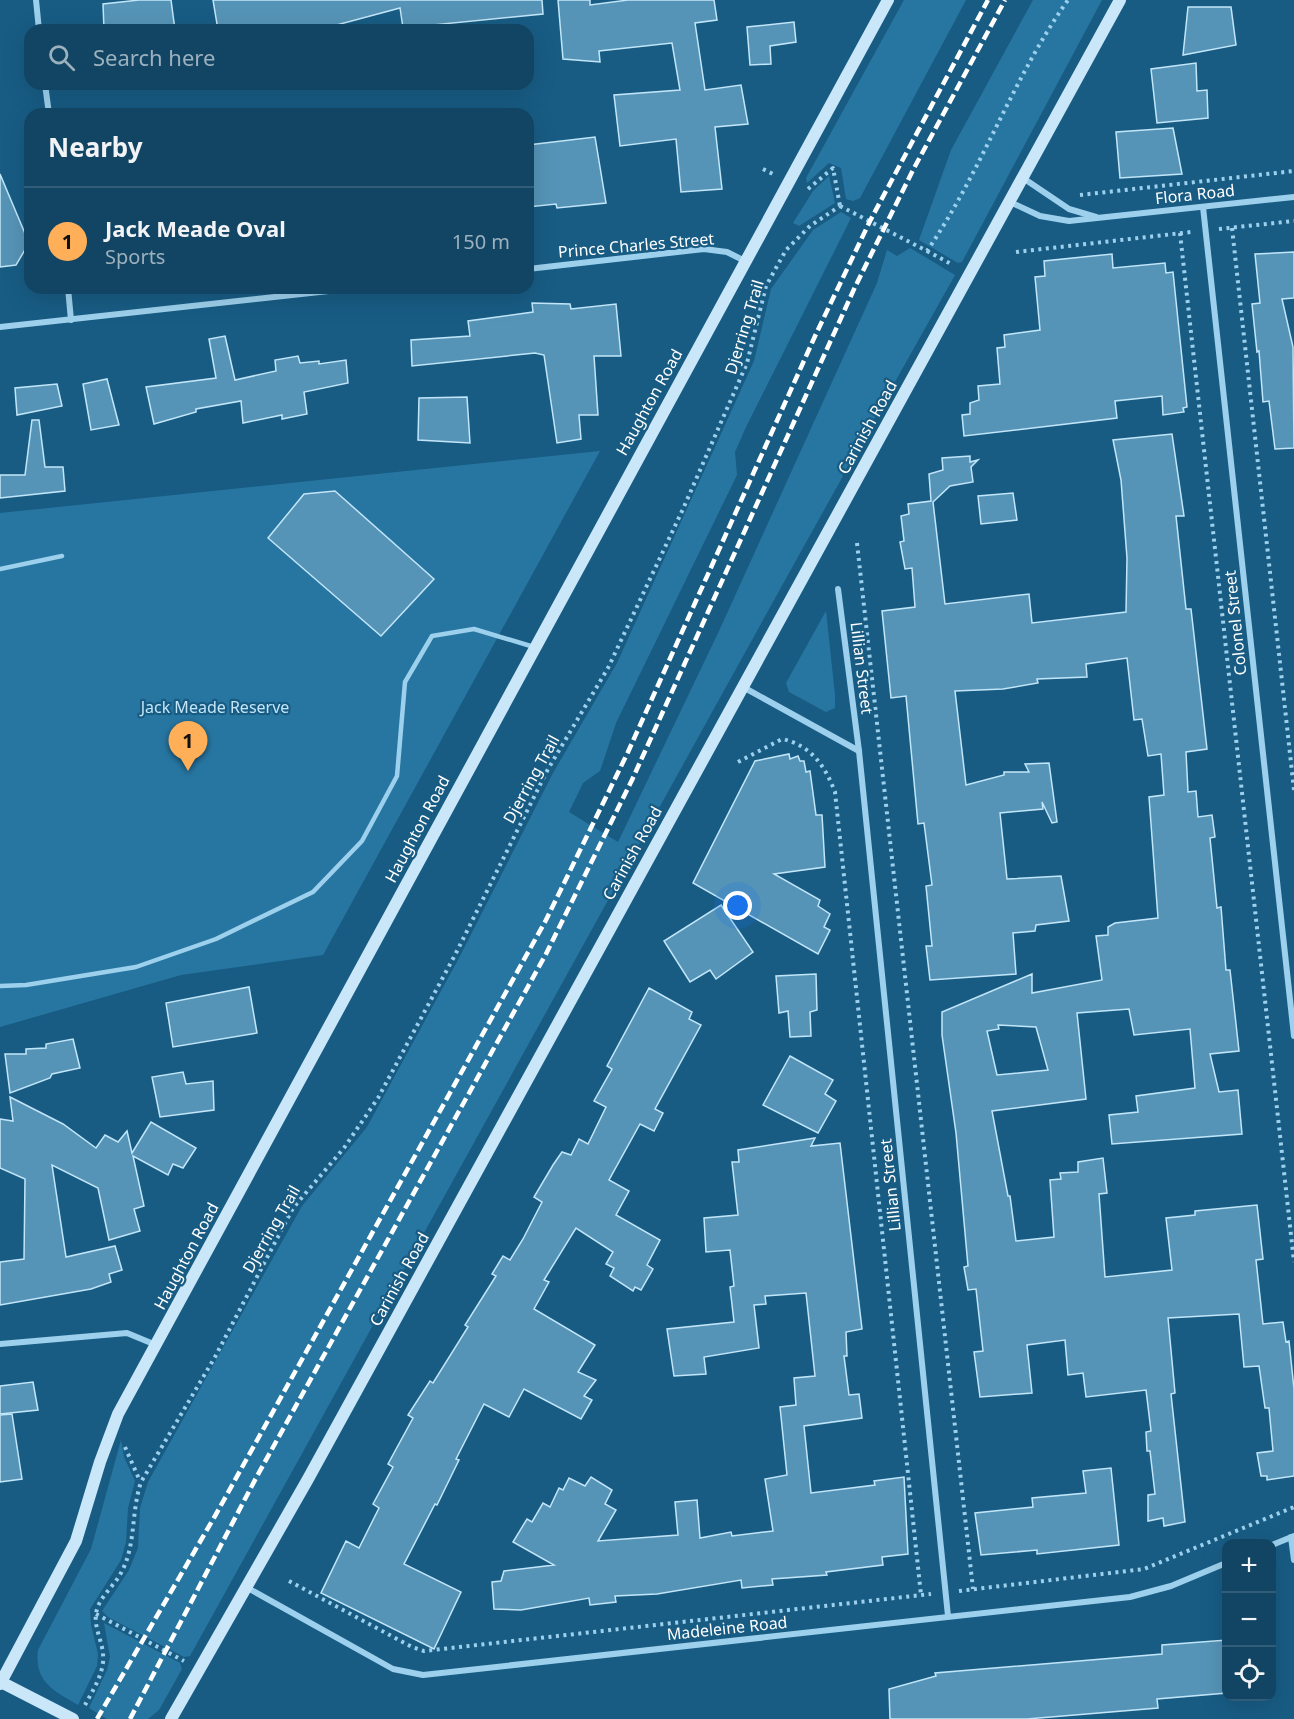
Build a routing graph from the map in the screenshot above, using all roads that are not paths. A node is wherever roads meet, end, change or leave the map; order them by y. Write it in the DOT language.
graph roads {
  1 [pos="36,0"];
  2 [pos="888,0"];
  3 [pos="1120,0"];
  4 [pos="38,24"];
  5 [pos="46,90"];
  6 [pos="48,108"];
  7 [pos="1023,178"];
  8 [pos="1294,197"];
  9 [pos="1010,202"];
  10 [pos="1203,207"];
  11 [pos="1099,218"];
  12 [pos="745,261"];
  13 [pos="534,268"];
  14 [pos="69,294"];
  15 [pos="303,294"];
  16 [pos="71,320"];
  17 [pos="0,327"];
  18 [pos="62,556"];
  19 [pos="0,569"];
  20 [pos="838,589"];
  21 [pos="534,647"];
  22 [pos="742,687"];
  23 [pos="859,751"];
  24 [pos="0,986"];
  25 [pos="1294,1036"];
  26 [pos="0,1344"];
  27 [pos="157,1345"];
  28 [pos="1293,1536"];
  29 [pos="1276,1543"];
  30 [pos="1294,1560"];
  31 [pos="1222,1565"];
  32 [pos="246,1587"];
  33 [pos="948,1616"];
  34 [pos="1,1683"];
  35 [pos="73,1719"];
  36 [pos="171,1719"];
  1 -- 4 [label="street"];
  2 -- 12 [label="street, Haughton Road"];
  3 -- 7 [label="street, Carinish Road"];
  5 -- 6 [label="street"];
  7 -- 9 [label="street, Carinish Road"];
  7 -- 11 [label="street, Flora Road"];
  8 -- 10 [label="street, Flora Road"];
  9 -- 11 [label="street, Flora Road"];
  9 -- 22 [label="street, Carinish Road"];
  10 -- 11 [label="street, Flora Road"];
  10 -- 25 [label="street, Colonel Street"];
  12 -- 13 [label="street, Prince Charles Street"];
  12 -- 21 [label="street, Haughton Road"];
  14 -- 16 [label="street"];
  15 -- 16 [label="street"];
  16 -- 17 [label="street"];
  18 -- 19 [label="lane"];
  20 -- 23 [label="street, Lillian Street"];
  21 -- 24 [label="lane"];
  21 -- 27 [label="street, Haughton Road"];
  22 -- 23 [label="street"];
  22 -- 32 [label="street, Carinish Road"];
  23 -- 33 [label="street, Lillian Street"];
  26 -- 27 [label="street"];
  27 -- 34 [label="street, Haughton Road"];
  28 -- 29 [label="street"];
  28 -- 30 [label="street"];
  31 -- 33 [label="street, Madeleine Road"];
  32 -- 33 [label="street, Madeleine Road"];
  32 -- 36 [label="street, Carinish Road"];
  34 -- 35 [label="street"];
}
